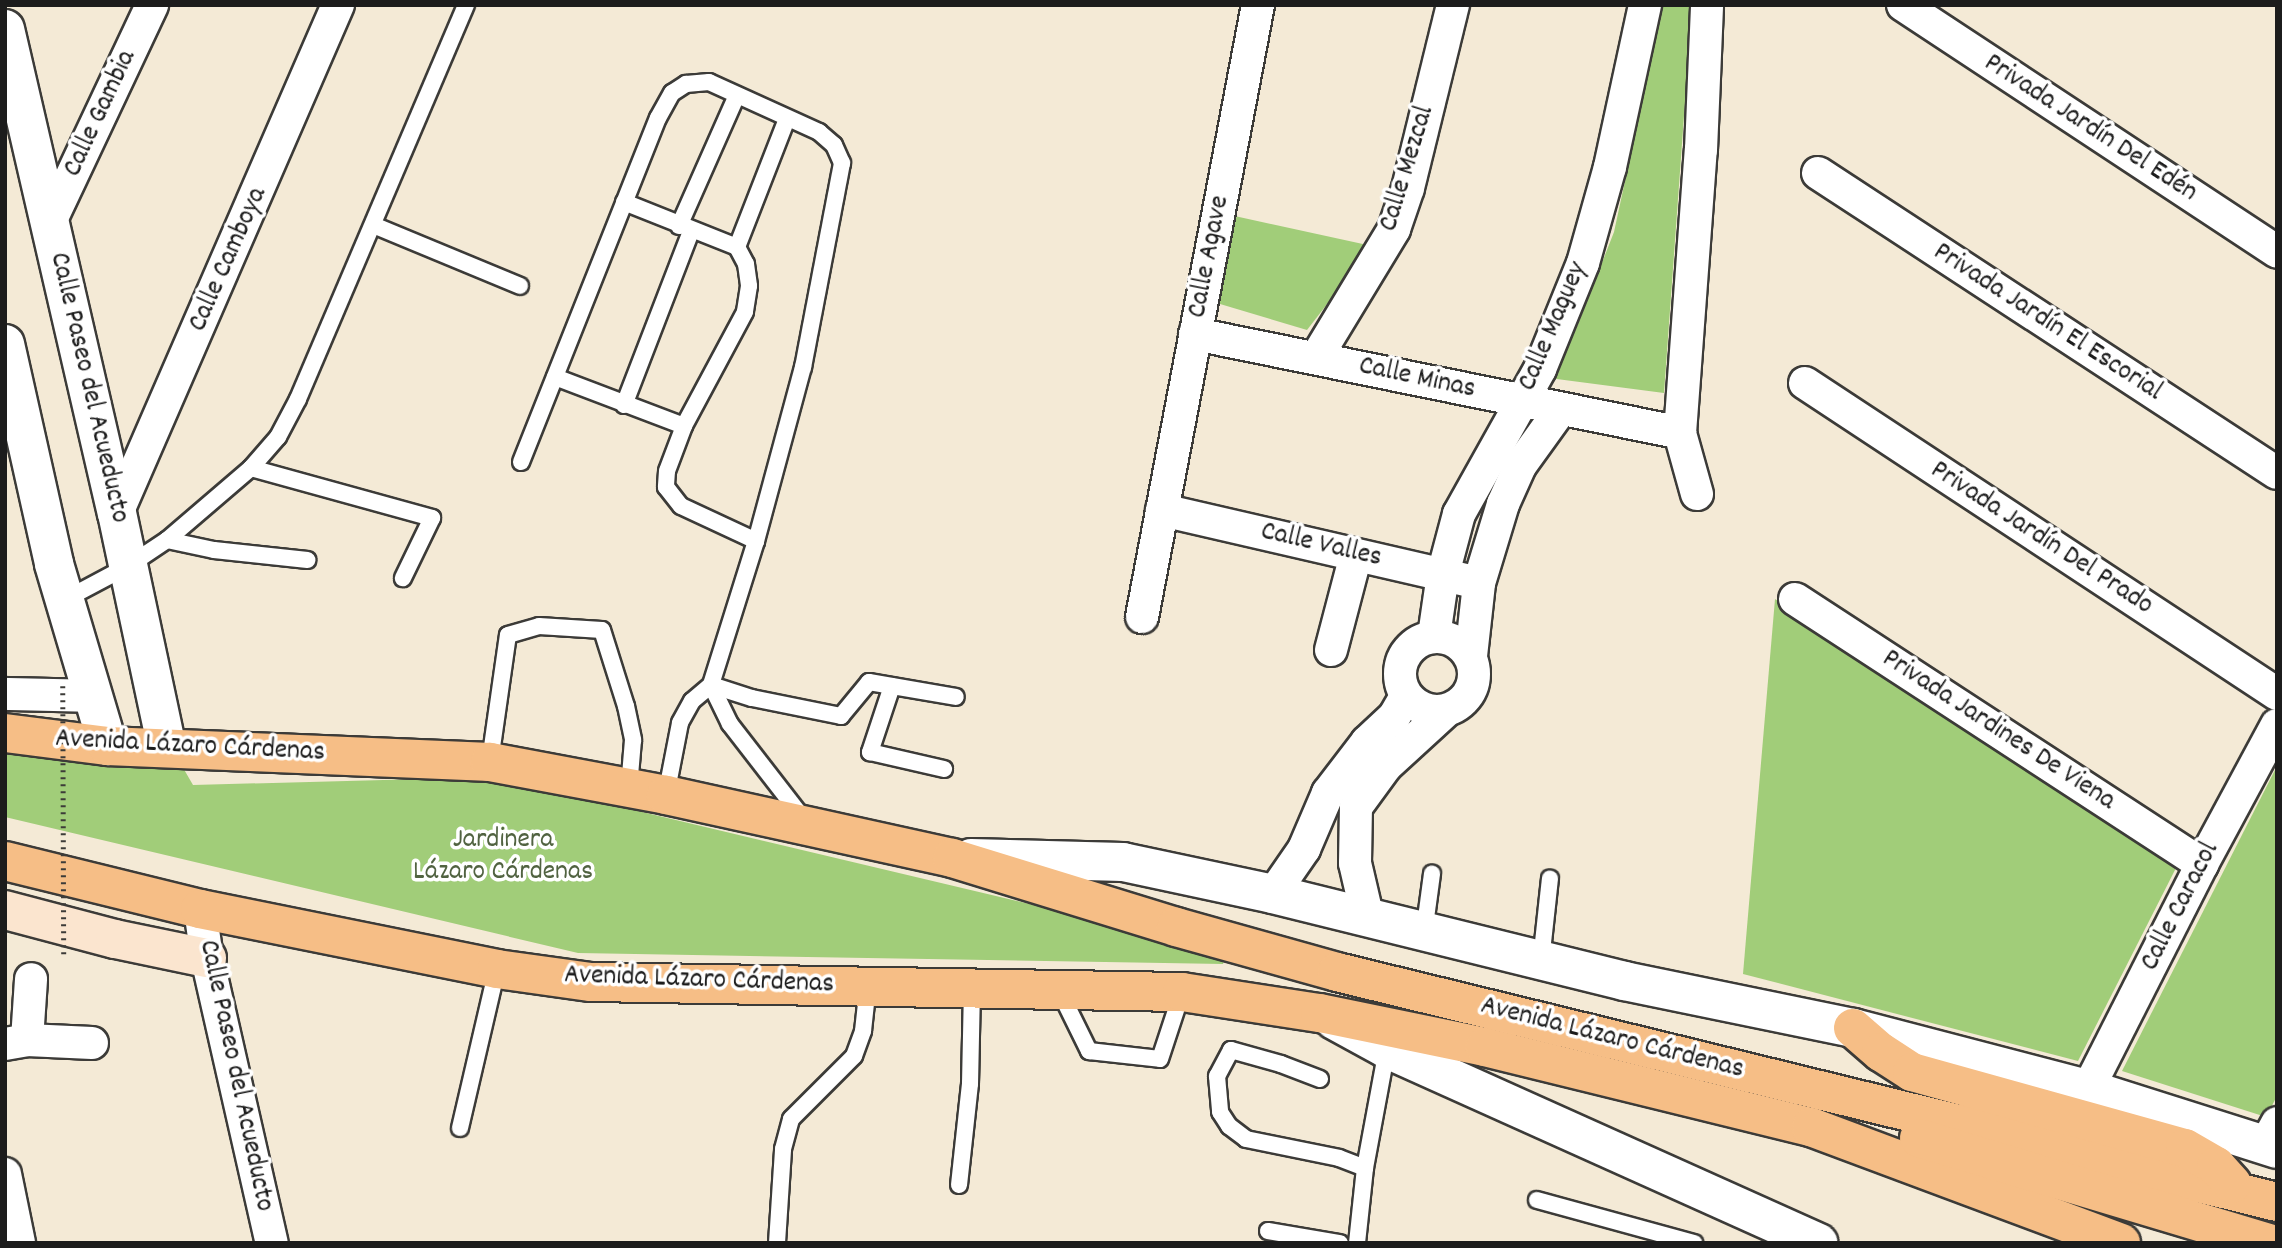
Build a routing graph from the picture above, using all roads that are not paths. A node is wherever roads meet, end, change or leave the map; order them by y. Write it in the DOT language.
graph roads {
  1 [pos="152,5"];
  2 [pos="338,5"];
  3 [pos="466,5"];
  4 [pos="1258,5"];
  5 [pos="1453,5"];
  6 [pos="1645,5"];
  7 [pos="1707,5"];
  8 [pos="1903,5"];
  9 [pos="5,29"];
  10 [pos="737,95"];
  11 [pos="787,119"];
  12 [pos="1818,173"];
  13 [pos="624,202"];
  14 [pos="50,222"];
  15 [pos="373,225"];
  16 [pos="685,228"];
  17 [pos="737,247"];
  18 [pos="2277,252"];
  19 [pos="520,286"];
  20 [pos="1195,334"];
  21 [pos="5,344"];
  22 [pos="1316,358"];
  23 [pos="555,377"];
  24 [pos="1805,383"];
  25 [pos="1522,401"];
  26 [pos="624,405"];
  27 [pos="1561,409"];
  28 [pos="684,426"];
  29 [pos="1680,433"];
  30 [pos="521,462"];
  31 [pos="251,468"];
  32 [pos="2277,473"];
  33 [pos="1697,494"];
  34 [pos="1162,510"];
  35 [pos="117,513"];
  36 [pos="167,540"];
  37 [pos="756,541"];
  38 [pos="1356,555"];
  39 [pos="307,560"];
  40 [pos="128,566"];
  41 [pos="1443,574"];
  42 [pos="403,578"];
  43 [pos="1479,583"];
  44 [pos="66,598"];
  45 [pos="1795,599"];
  46 [pos="1142,617"];
  47 [pos="1434,636"];
  48 [pos="1331,650"];
  49 [pos="1471,656"];
  50 [pos="711,685"];
  51 [pos="892,686"];
  52 [pos="78,691"];
  53 [pos="5,694"];
  54 [pos="2277,694"];
  55 [pos="1406,696"];
  56 [pos="956,697"];
  57 [pos="1445,712"];
  58 [pos="2277,725"];
  59 [pos="5,733"];
  60 [pos="108,746"];
  61 [pos="167,748"];
  62 [pos="490,762"];
  63 [pos="944,769"];
  64 [pos="629,788"];
  65 [pos="1328,793"];
  66 [pos="666,795"];
  67 [pos="1356,807"];
  68 [pos="810,827"];
  69 [pos="952,858"];
  70 [pos="5,861"];
  71 [pos="2202,864"];
  72 [pos="1432,874"];
  73 [pos="1550,878"];
  74 [pos="5,894"];
  75 [pos="1273,894"];
  76 [pos="142,896"];
  77 [pos="200,909"];
  78 [pos="5,910"];
  79 [pos="1368,919"];
  80 [pos="1424,933"];
  81 [pos="207,958"];
  82 [pos="1541,961"];
  83 [pos="497,969"];
  84 [pos="31,979"];
  85 [pos="868,985"];
  86 [pos="972,988"];
  87 [pos="1058,990"];
  88 [pos="1182,992"];
  89 [pos="1320,1013"];
  90 [pos="1853,1028"];
  91 [pos="16,1042"];
  92 [pos="92,1043"];
  93 [pos="1387,1049"];
  94 [pos="1763,1076"];
  95 [pos="1320,1079"];
  96 [pos="2088,1089"];
  97 [pos="460,1128"];
  98 [pos="2273,1139"];
  99 [pos="1365,1168"];
  100 [pos="5,1174"];
  101 [pos="959,1185"];
  102 [pos="2238,1191"];
  103 [pos="1538,1200"];
  104 [pos="2277,1202"];
  105 [pos="1268,1231"];
  106 [pos="19,1243"];
  107 [pos="272,1243"];
  108 [pos="777,1243"];
  109 [pos="1340,1243"];
  110 [pos="1357,1243"];
  111 [pos="1694,1243"];
  112 [pos="1818,1243"];
  113 [pos="2121,1243"];
  114 [pos="2269,1243"];
  1 -- 14 [label="street, Calle Gambia"];
  2 -- 35 [label="street, Calle Camboya"];
  3 -- 15 [label="lane"];
  4 -- 20 [label="street, Calle Agave"];
  5 -- 22 [label="street, Calle Mezcal"];
  6 -- 25 [label="street, Calle Maguey"];
  7 -- 29 [label="street"];
  8 -- 18 [label="street, Privada Jardín Del Edén"];
  9 -- 14 [label="street, Calle Paseo del Acueducto"];
  10 -- 11 [label="lane"];
  10 -- 13 [label="lane"];
  10 -- 16 [label="lane"];
  11 -- 17 [label="lane"];
  11 -- 37 [label="lane"];
  12 -- 32 [label="street, Privada Jardín El Escorial"];
  13 -- 16 [label="lane"];
  13 -- 23 [label="lane"];
  14 -- 35 [label="street, Calle Paseo del Acueducto"];
  15 -- 19 [label="lane"];
  15 -- 31 [label="lane"];
  16 -- 17 [label="lane"];
  16 -- 26 [label="lane"];
  17 -- 28 [label="lane"];
  20 -- 22 [label="street, Calle Minas"];
  20 -- 34 [label="street, Calle Agave"];
  21 -- 44 [label="street"];
  22 -- 25 [label="street, Calle Minas"];
  23 -- 26 [label="lane"];
  23 -- 30 [label="lane"];
  24 -- 54 [label="street, Privada Jardín Del Prado"];
  25 -- 27 [label="street, Calle Minas"];
  25 -- 41 [label="street, Calle Maguey"];
  26 -- 28 [label="lane"];
  27 -- 29 [label="street, Calle Minas"];
  27 -- 43 [label="street, Calle Maguey"];
  28 -- 37 [label="lane"];
  29 -- 33 [label="street"];
  31 -- 36 [label="lane"];
  31 -- 42 [label="lane"];
  34 -- 38 [label="street, Calle Valles"];
  34 -- 46 [label="street, Calle Agave"];
  35 -- 40 [label="street, Calle Paseo del Acueducto"];
  36 -- 39 [label="lane"];
  36 -- 40 [label="lane"];
  37 -- 50 [label="lane"];
  38 -- 41 [label="street, Calle Valles"];
  38 -- 48 [label="street"];
  40 -- 44 [label="lane"];
  40 -- 61 [label="street, Calle Paseo del Acueducto"];
  41 -- 43 [label="street, Calle Valles"];
  41 -- 47 [label="street, Calle Maguey"];
  43 -- 49 [label="street, Calle Maguey"];
  44 -- 52 [label="street"];
  45 -- 71 [label="street, Privada Jardines De Viena"];
  47 -- 49 [label="street"];
  47 -- 55 [label="street"];
  49 -- 57 [label="street"];
  50 -- 51 [label="lane"];
  50 -- 66 [label="lane"];
  50 -- 68 [label="lane"];
  51 -- 56 [label="lane"];
  51 -- 63 [label="lane"];
  52 -- 53 [label="street"];
  52 -- 60 [label="street"];
  55 -- 57 [label="street"];
  55 -- 65 [label="street"];
  57 -- 67 [label="street"];
  58 -- 71 [label="street, Calle Caracol"];
  59 -- 60 [label="highway, Avenida Lázaro Cárdenas"];
  60 -- 61 [label="highway, Avenida Lázaro Cárdenas"];
  61 -- 62 [label="highway, Avenida Lázaro Cárdenas"];
  62 -- 64 [label="highway, Avenida Lázaro Cárdenas"];
  62 -- 64 [label="lane"];
  64 -- 66 [label="highway, Avenida Lázaro Cárdenas"];
  65 -- 67 [label="street"];
  65 -- 75 [label="street"];
  66 -- 68 [label="highway, Avenida Lázaro Cárdenas"];
  67 -- 79 [label="street"];
  68 -- 69 [label="highway, Avenida Lázaro Cárdenas"];
  69 -- 75 [label="street, Avenida Lázaro Cárdenas"];
  69 -- 94 [label="highway, Avenida Lázaro Cárdenas"];
  70 -- 76 [label="highway, Avenida Lázaro Cárdenas"];
  71 -- 96 [label="street, Calle Caracol"];
  72 -- 80 [label="lane"];
  73 -- 82 [label="lane"];
  74 -- 76 [label="main road"];
  75 -- 79 [label="street, Avenida Lázaro Cárdenas"];
  76 -- 77 [label="highway, Avenida Lázaro Cárdenas"];
  77 -- 81 [label="street, Calle Paseo del Acueducto"];
  77 -- 83 [label="highway, Avenida Lázaro Cárdenas"];
  78 -- 81 [label="main road"];
  79 -- 80 [label="street, Avenida Lázaro Cárdenas"];
  80 -- 82 [label="street, Avenida Lázaro Cárdenas"];
  81 -- 107 [label="street, Calle Paseo del Acueducto"];
  82 -- 90 [label="street, Avenida Lázaro Cárdenas"];
  83 -- 85 [label="highway, Avenida Lázaro Cárdenas"];
  83 -- 97 [label="lane"];
  84 -- 91 [label="street"];
  85 -- 86 [label="highway, Avenida Lázaro Cárdenas"];
  85 -- 108 [label="lane"];
  86 -- 87 [label="highway, Avenida Lázaro Cárdenas"];
  86 -- 101 [label="lane"];
  87 -- 88 [label="highway, Avenida Lázaro Cárdenas"];
  87 -- 88 [label="lane"];
  88 -- 89 [label="highway, Avenida Lázaro Cárdenas"];
  89 -- 93 [label="street, Avenida Lázaro Cárdenas"];
  89 -- 113 [label="highway, Avenida Lázaro Cárdenas"];
  90 -- 96 [label="street, Avenida Lázaro Cárdenas"];
  90 -- 102 [label="highway"];
  91 -- 92 [label="street"];
  93 -- 99 [label="lane"];
  93 -- 112 [label="street, Avenida Lázaro Cárdenas"];
  94 -- 102 [label="highway, Avenida Lázaro Cárdenas"];
  94 -- 114 [label="highway"];
  95 -- 99 [label="lane"];
  96 -- 98 [label="street, Avenida Lázaro Cárdenas"];
  99 -- 110 [label="lane"];
  100 -- 106 [label="street"];
  102 -- 104 [label="highway, Avenida Lázaro Cárdenas"];
  103 -- 111 [label="lane"];
  105 -- 109 [label="lane"];
}
